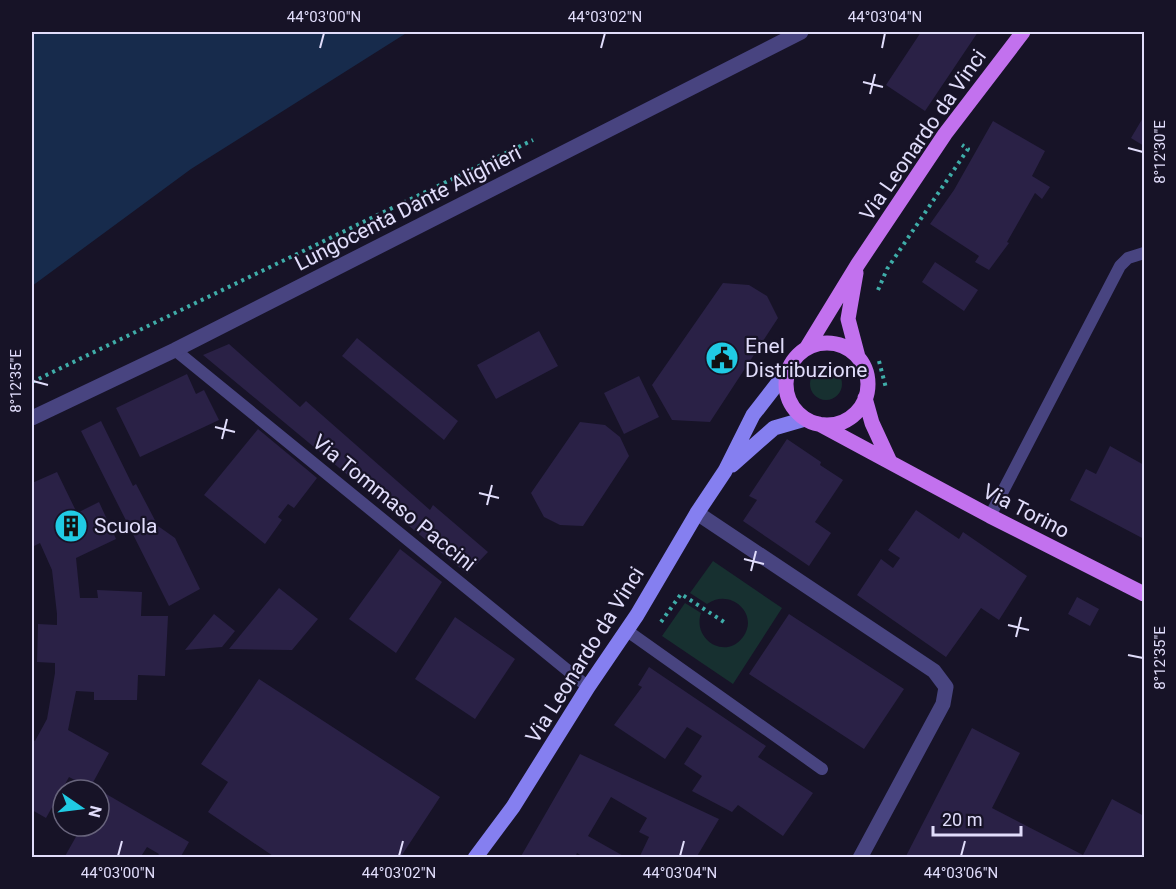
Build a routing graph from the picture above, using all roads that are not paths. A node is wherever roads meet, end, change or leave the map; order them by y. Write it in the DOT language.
graph roads {
  1 [pos="801,32"];
  2 [pos="1023,32"];
  3 [pos="1144,253"];
  4 [pos="858,264"];
  5 [pos="806,349"];
  6 [pos="175,350"];
  7 [pos="858,357"];
  8 [pos="788,370"];
  9 [pos="865,398"];
  10 [pos="32,418"];
  11 [pos="812,422"];
  12 [pos="890,462"];
  13 [pos="725,471"];
  14 [pos="696,513"];
  15 [pos="990,516"];
  16 [pos="1144,594"];
  17 [pos="626,630"];
  18 [pos="588,687"];
  19 [pos="822,769"];
  20 [pos="475,858"];
  21 [pos="860,858"];
  1 -- 6 [label="street, Lungocenta Dante Alighieri"];
  2 -- 4 [label="main road, Via Leonardo da Vinci"];
  3 -- 15 [label="lane"];
  4 -- 5 [label="main road, Via Leonardo da Vinci"];
  4 -- 7 [label="main road, Via Leonardo da Vinci"];
  5 -- 7 [label="main road"];
  5 -- 8 [label="main road"];
  6 -- 10 [label="street, Lungocenta Dante Alighieri"];
  6 -- 18 [label="lane, Via Tommaso Paccini"];
  7 -- 9 [label="main road"];
  8 -- 11 [label="main road"];
  8 -- 13 [label="main road, Via Leonardo da Vinci"];
  9 -- 11 [label="main road"];
  9 -- 12 [label="main road"];
  11 -- 12 [label="main road, Via Torino"];
  11 -- 13 [label="main road, Via Leonardo da Vinci"];
  12 -- 15 [label="main road, Via Torino"];
  13 -- 14 [label="main road, Via Leonardo da Vinci"];
  14 -- 17 [label="main road, Via Leonardo da Vinci"];
  14 -- 21 [label="street"];
  15 -- 16 [label="main road, Via Torino"];
  17 -- 18 [label="main road, Via Leonardo da Vinci"];
  17 -- 19 [label="lane"];
  18 -- 20 [label="main road, Via Leonardo da Vinci"];
}
